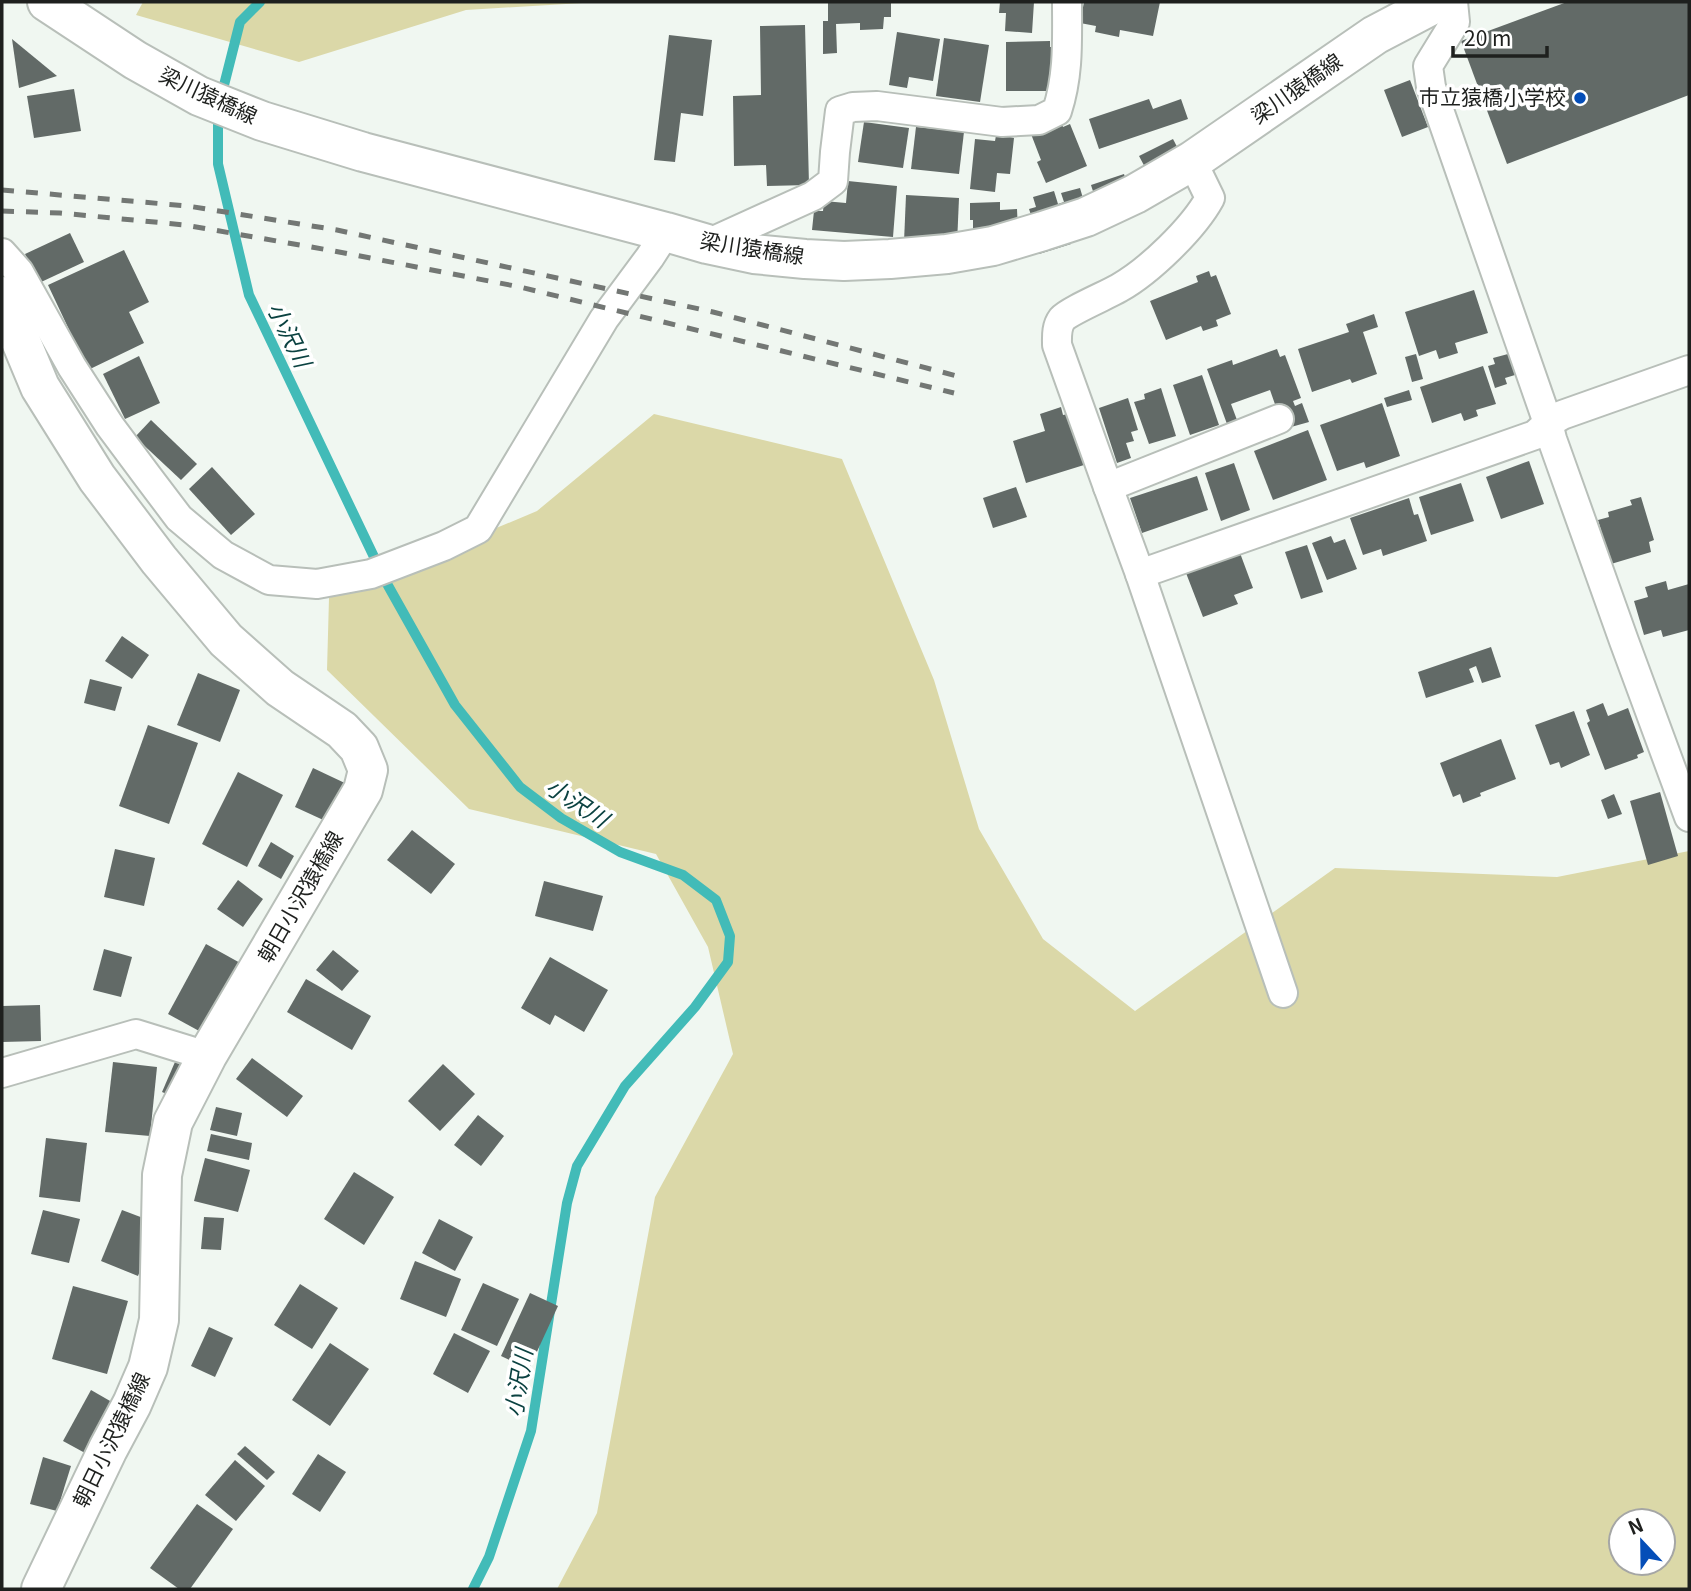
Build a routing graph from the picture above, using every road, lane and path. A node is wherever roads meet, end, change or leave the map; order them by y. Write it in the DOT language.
graph roads {
  1 [pos="1067,2"];
  2 [pos="1438,2"];
  3 [pos="1453,2"];
  4 [pos="51,5"];
  5 [pos="1192,161"];
  6 [pos="666,232"];
  7 [pos="707,244"];
  8 [pos="2,253"];
  9 [pos="2,296"];
  10 [pos="1689,370"];
  11 [pos="1279,419"];
  12 [pos="1548,423"];
  13 [pos="1108,487"];
  14 [pos="1140,574"];
  15 [pos="1689,817"];
  16 [pos="1283,993"];
  17 [pos="207,1056"];
  18 [pos="2,1073"];
  19 [pos="41,1589"];
  1 -- 7 [label="street"];
  2 -- 5 [label="main road, 梁川猿橋線"];
  3 -- 12 [label="street"];
  4 -- 6 [label="main road, 梁川猿橋線"];
  5 -- 7 [label="main road, 梁川猿橋線"];
  5 -- 13 [label="street"];
  6 -- 7 [label="main road, 梁川猿橋線"];
  6 -- 8 [label="street"];
  9 -- 17 [label="main road, 朝日小沢猿橋線"];
  10 -- 12 [label="street"];
  11 -- 13 [label="street"];
  12 -- 14 [label="street"];
  12 -- 15 [label="street"];
  13 -- 14 [label="street"];
  14 -- 16 [label="street"];
  17 -- 18 [label="street"];
  17 -- 19 [label="main road, 朝日小沢猿橋線"];
}
